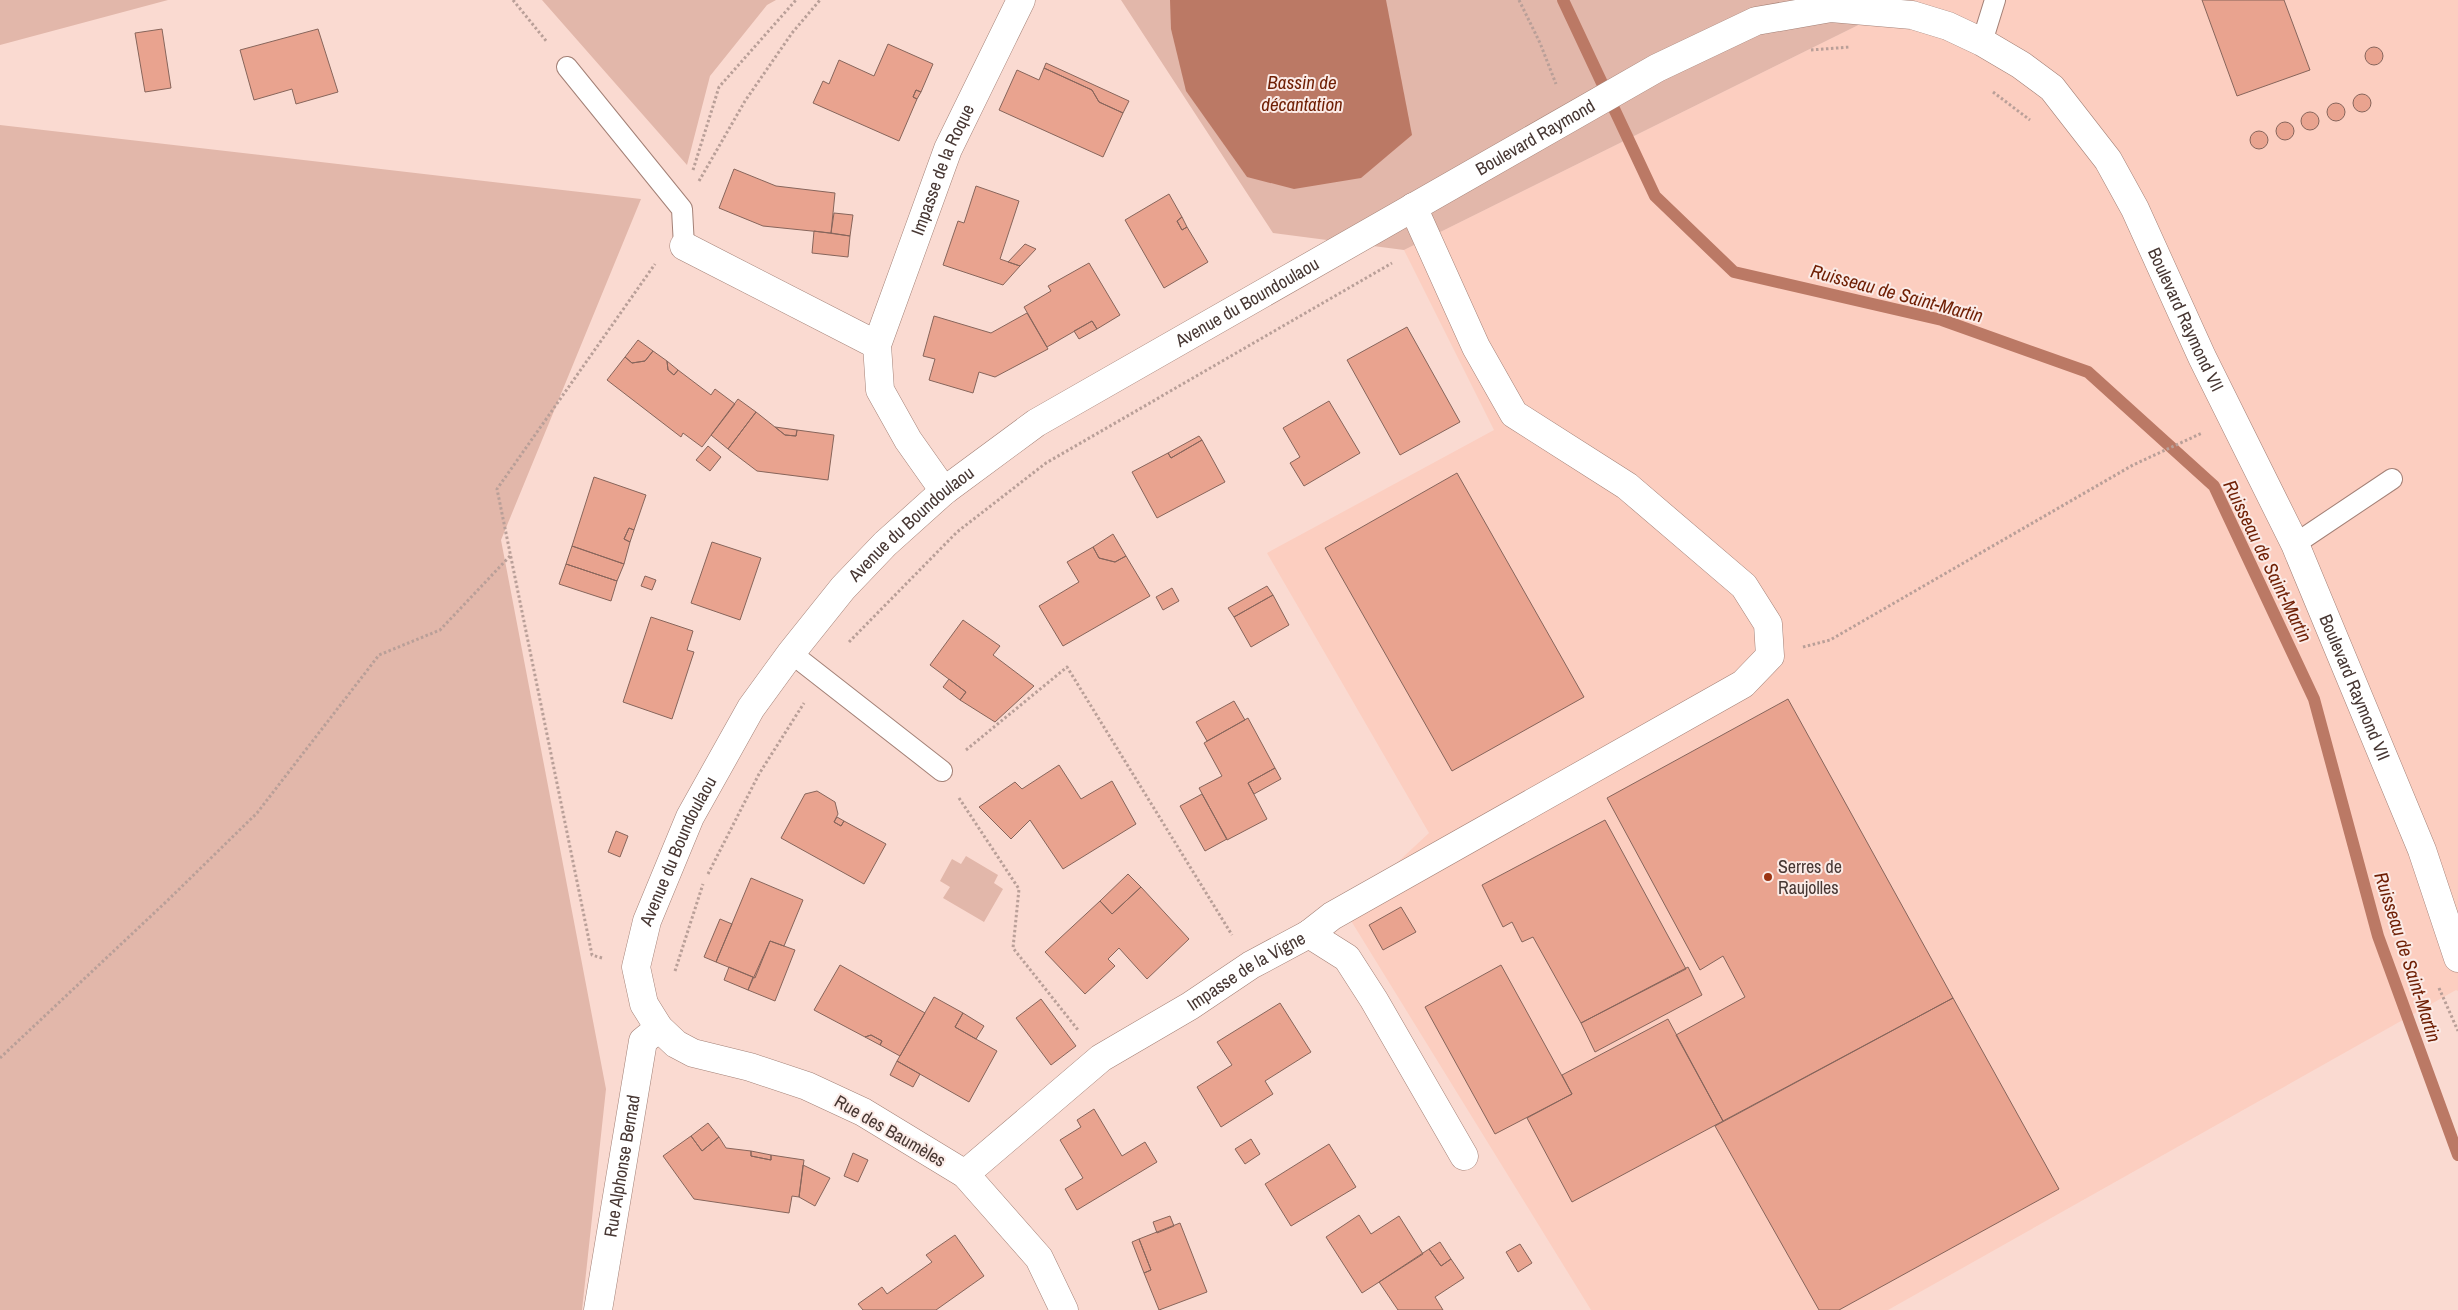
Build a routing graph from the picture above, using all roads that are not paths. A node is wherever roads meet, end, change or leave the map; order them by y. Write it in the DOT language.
graph roads {
  1 [pos="1021,0"];
  2 [pos="1995,0"];
  3 [pos="1832,4"];
  4 [pos="1910,8"];
  5 [pos="1982,42"];
  6 [pos="567,67"];
  7 [pos="1657,68"];
  8 [pos="1413,207"];
  9 [pos="684,246"];
  10 [pos="877,345"];
  11 [pos="2392,479"];
  12 [pos="944,491"];
  13 [pos="2295,544"];
  14 [pos="791,653"];
  15 [pos="942,771"];
  16 [pos="1309,934"];
  17 [pos="2458,956"];
  18 [pos="659,1028"];
  19 [pos="1464,1156"];
  20 [pos="965,1174"];
  21 [pos="598,1310"];
  22 [pos="1064,1310"];
  1 -- 10 [label="street, Impasse de la Roque"];
  2 -- 5 [label="lane"];
  3 -- 4 [label="street, Boulevard Raymond VII"];
  3 -- 7 [label="street, Boulevard Raymond VII"];
  4 -- 5 [label="street, Boulevard Raymond VII"];
  5 -- 13 [label="street, Boulevard Raymond VII"];
  6 -- 9 [label="lane"];
  7 -- 8 [label="street, Boulevard Raymond"];
  8 -- 12 [label="street, Avenue du Boundoulaou"];
  8 -- 16 [label="street"];
  9 -- 10 [label="street"];
  10 -- 12 [label="street, Impasse de la Roque"];
  11 -- 13 [label="lane"];
  12 -- 14 [label="street, Avenue du Boundoulaou"];
  13 -- 17 [label="street, Boulevard Raymond VII"];
  14 -- 15 [label="lane"];
  14 -- 18 [label="street, Avenue du Boundoulaou"];
  16 -- 19 [label="street, Impasse de la Vigne"];
  16 -- 20 [label="street, Impasse de la Vigne"];
  18 -- 20 [label="street, Rue des Baumèles"];
  18 -- 21 [label="street, Rue Alphonse Bernad"];
  20 -- 22 [label="street, Rue des Baumèles"];
}
